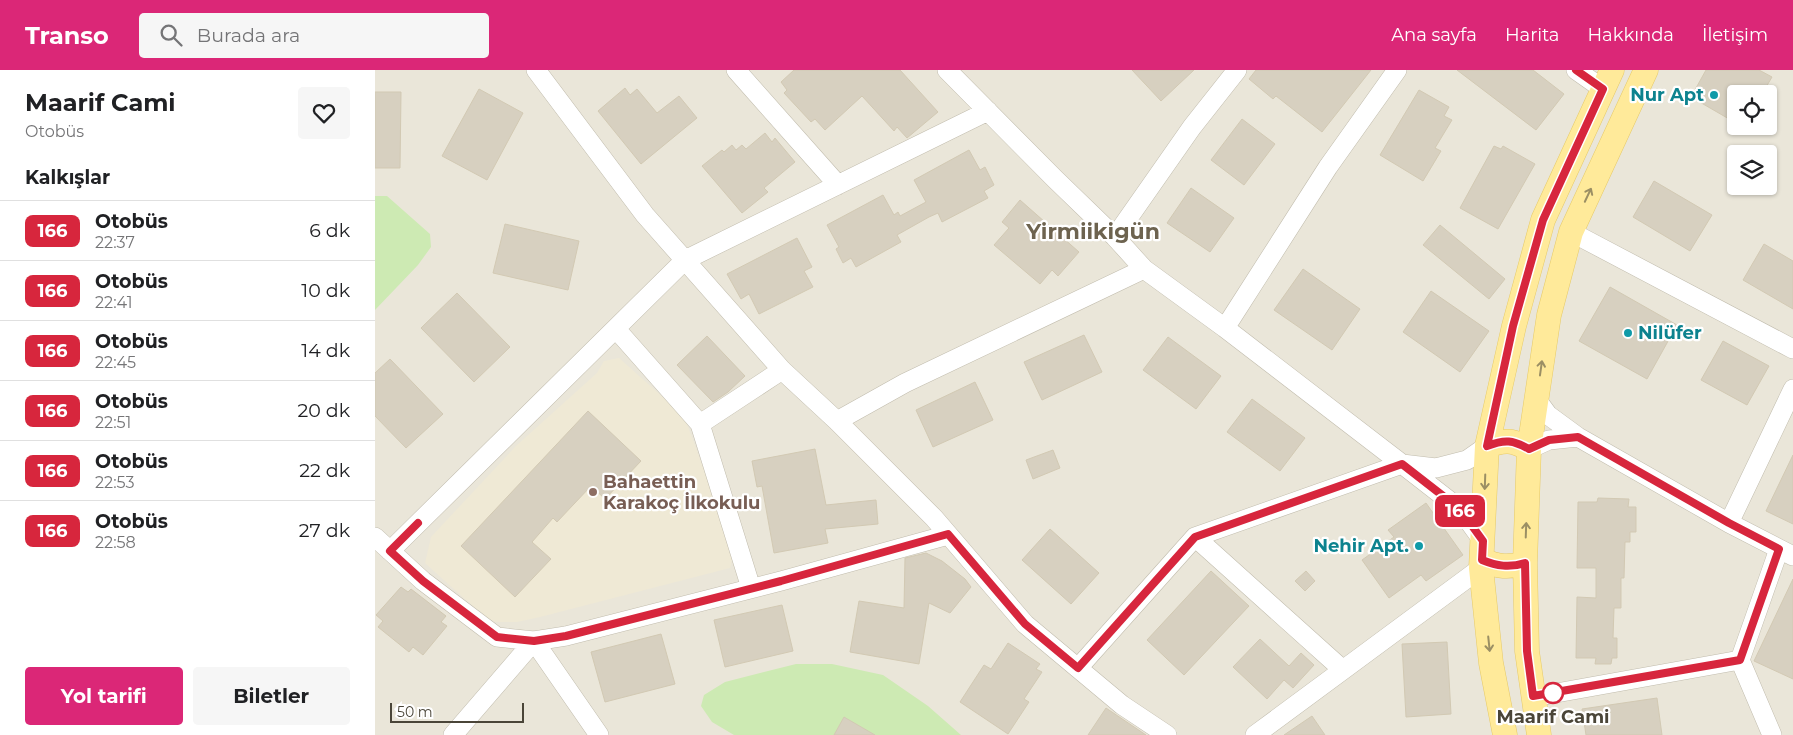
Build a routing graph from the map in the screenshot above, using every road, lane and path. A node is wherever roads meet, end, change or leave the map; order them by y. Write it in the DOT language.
graph roads {
  1 [pos="536,70"];
  2 [pos="736,70"];
  3 [pos="947,70"];
  4 [pos="1237,70"];
  5 [pos="1397,70"];
  6 [pos="1576,70"];
  7 [pos="1646,70"];
  8 [pos="1608,79"];
  9 [pos="989,111"];
  10 [pos="838,185"];
  11 [pos="1571,232"];
  12 [pos="1115,236"];
  13 [pos="685,260"];
  14 [pos="1144,269"];
  15 [pos="1225,328"];
  16 [pos="616,329"];
  17 [pos="1793,349"];
  18 [pos="782,370"];
  19 [pos="1793,389"];
  20 [pos="1537,400"];
  21 [pos="837,421"];
  22 [pos="700,424"];
  23 [pos="1578,437"];
  24 [pos="1487,446"];
  25 [pos="1529,449"];
  26 [pos="1402,464"];
  27 [pos="1729,523"];
  28 [pos="948,534"];
  29 [pos="375,537"];
  30 [pos="1195,537"];
  31 [pos="390,551"];
  32 [pos="1786,552"];
  33 [pos="1482,556"];
  34 [pos="1525,563"];
  35 [pos="751,588"];
  36 [pos="534,641"];
  37 [pos="1740,660"];
  38 [pos="1078,668"];
  39 [pos="1343,670"];
  40 [pos="1533,696"];
  41 [pos="453,735"];
  42 [pos="599,735"];
  43 [pos="1167,735"];
  44 [pos="1255,735"];
  45 [pos="1505,735"];
  46 [pos="1539,735"];
  47 [pos="1772,735"];
  1 -- 13 [label="street"];
  2 -- 10 [label="street"];
  3 -- 9 [label="street"];
  4 -- 12 [label="street"];
  5 -- 15 [label="street"];
  6 -- 8 [label="street"];
  11 -- 7 [label="main road, one-way"];
  8 -- 24 [label="main road"];
  9 -- 10 [label="street"];
  9 -- 12 [label="street"];
  10 -- 13 [label="street"];
  11 -- 17 [label="street"];
  20 -- 11 [label="main road, one-way"];
  12 -- 14 [label="street"];
  13 -- 16 [label="street"];
  13 -- 18 [label="street"];
  14 -- 15 [label="street"];
  14 -- 21 [label="street"];
  15 -- 26 [label="street"];
  16 -- 22 [label="street"];
  16 -- 31 [label="street"];
  18 -- 21 [label="street"];
  18 -- 22 [label="street"];
  19 -- 27 [label="street"];
  20 -- 23 [label="street"];
  20 -- 25 [label="main road"];
  21 -- 28 [label="street"];
  22 -- 35 [label="street"];
  23 -- 25 [label="street"];
  23 -- 27 [label="street"];
  24 -- 25 [label="main road"];
  24 -- 26 [label="street"];
  24 -- 33 [label="main road, one-way"];
  34 -- 25 [label="main road, one-way"];
  26 -- 30 [label="street"];
  26 -- 33 [label="street"];
  27 -- 32 [label="street"];
  28 -- 35 [label="street"];
  28 -- 38 [label="street"];
  29 -- 31 [label="street"];
  30 -- 38 [label="street"];
  30 -- 39 [label="street"];
  31 -- 36 [label="street"];
  32 -- 37 [label="street"];
  33 -- 34 [label="main road"];
  33 -- 39 [label="street"];
  33 -- 45 [label="main road, one-way"];
  34 -- 40 [label="main road"];
  35 -- 36 [label="street"];
  36 -- 41 [label="street"];
  36 -- 42 [label="street"];
  37 -- 40 [label="street"];
  37 -- 47 [label="street"];
  38 -- 43 [label="street"];
  39 -- 44 [label="street"];
  40 -- 46 [label="main road"];
}
